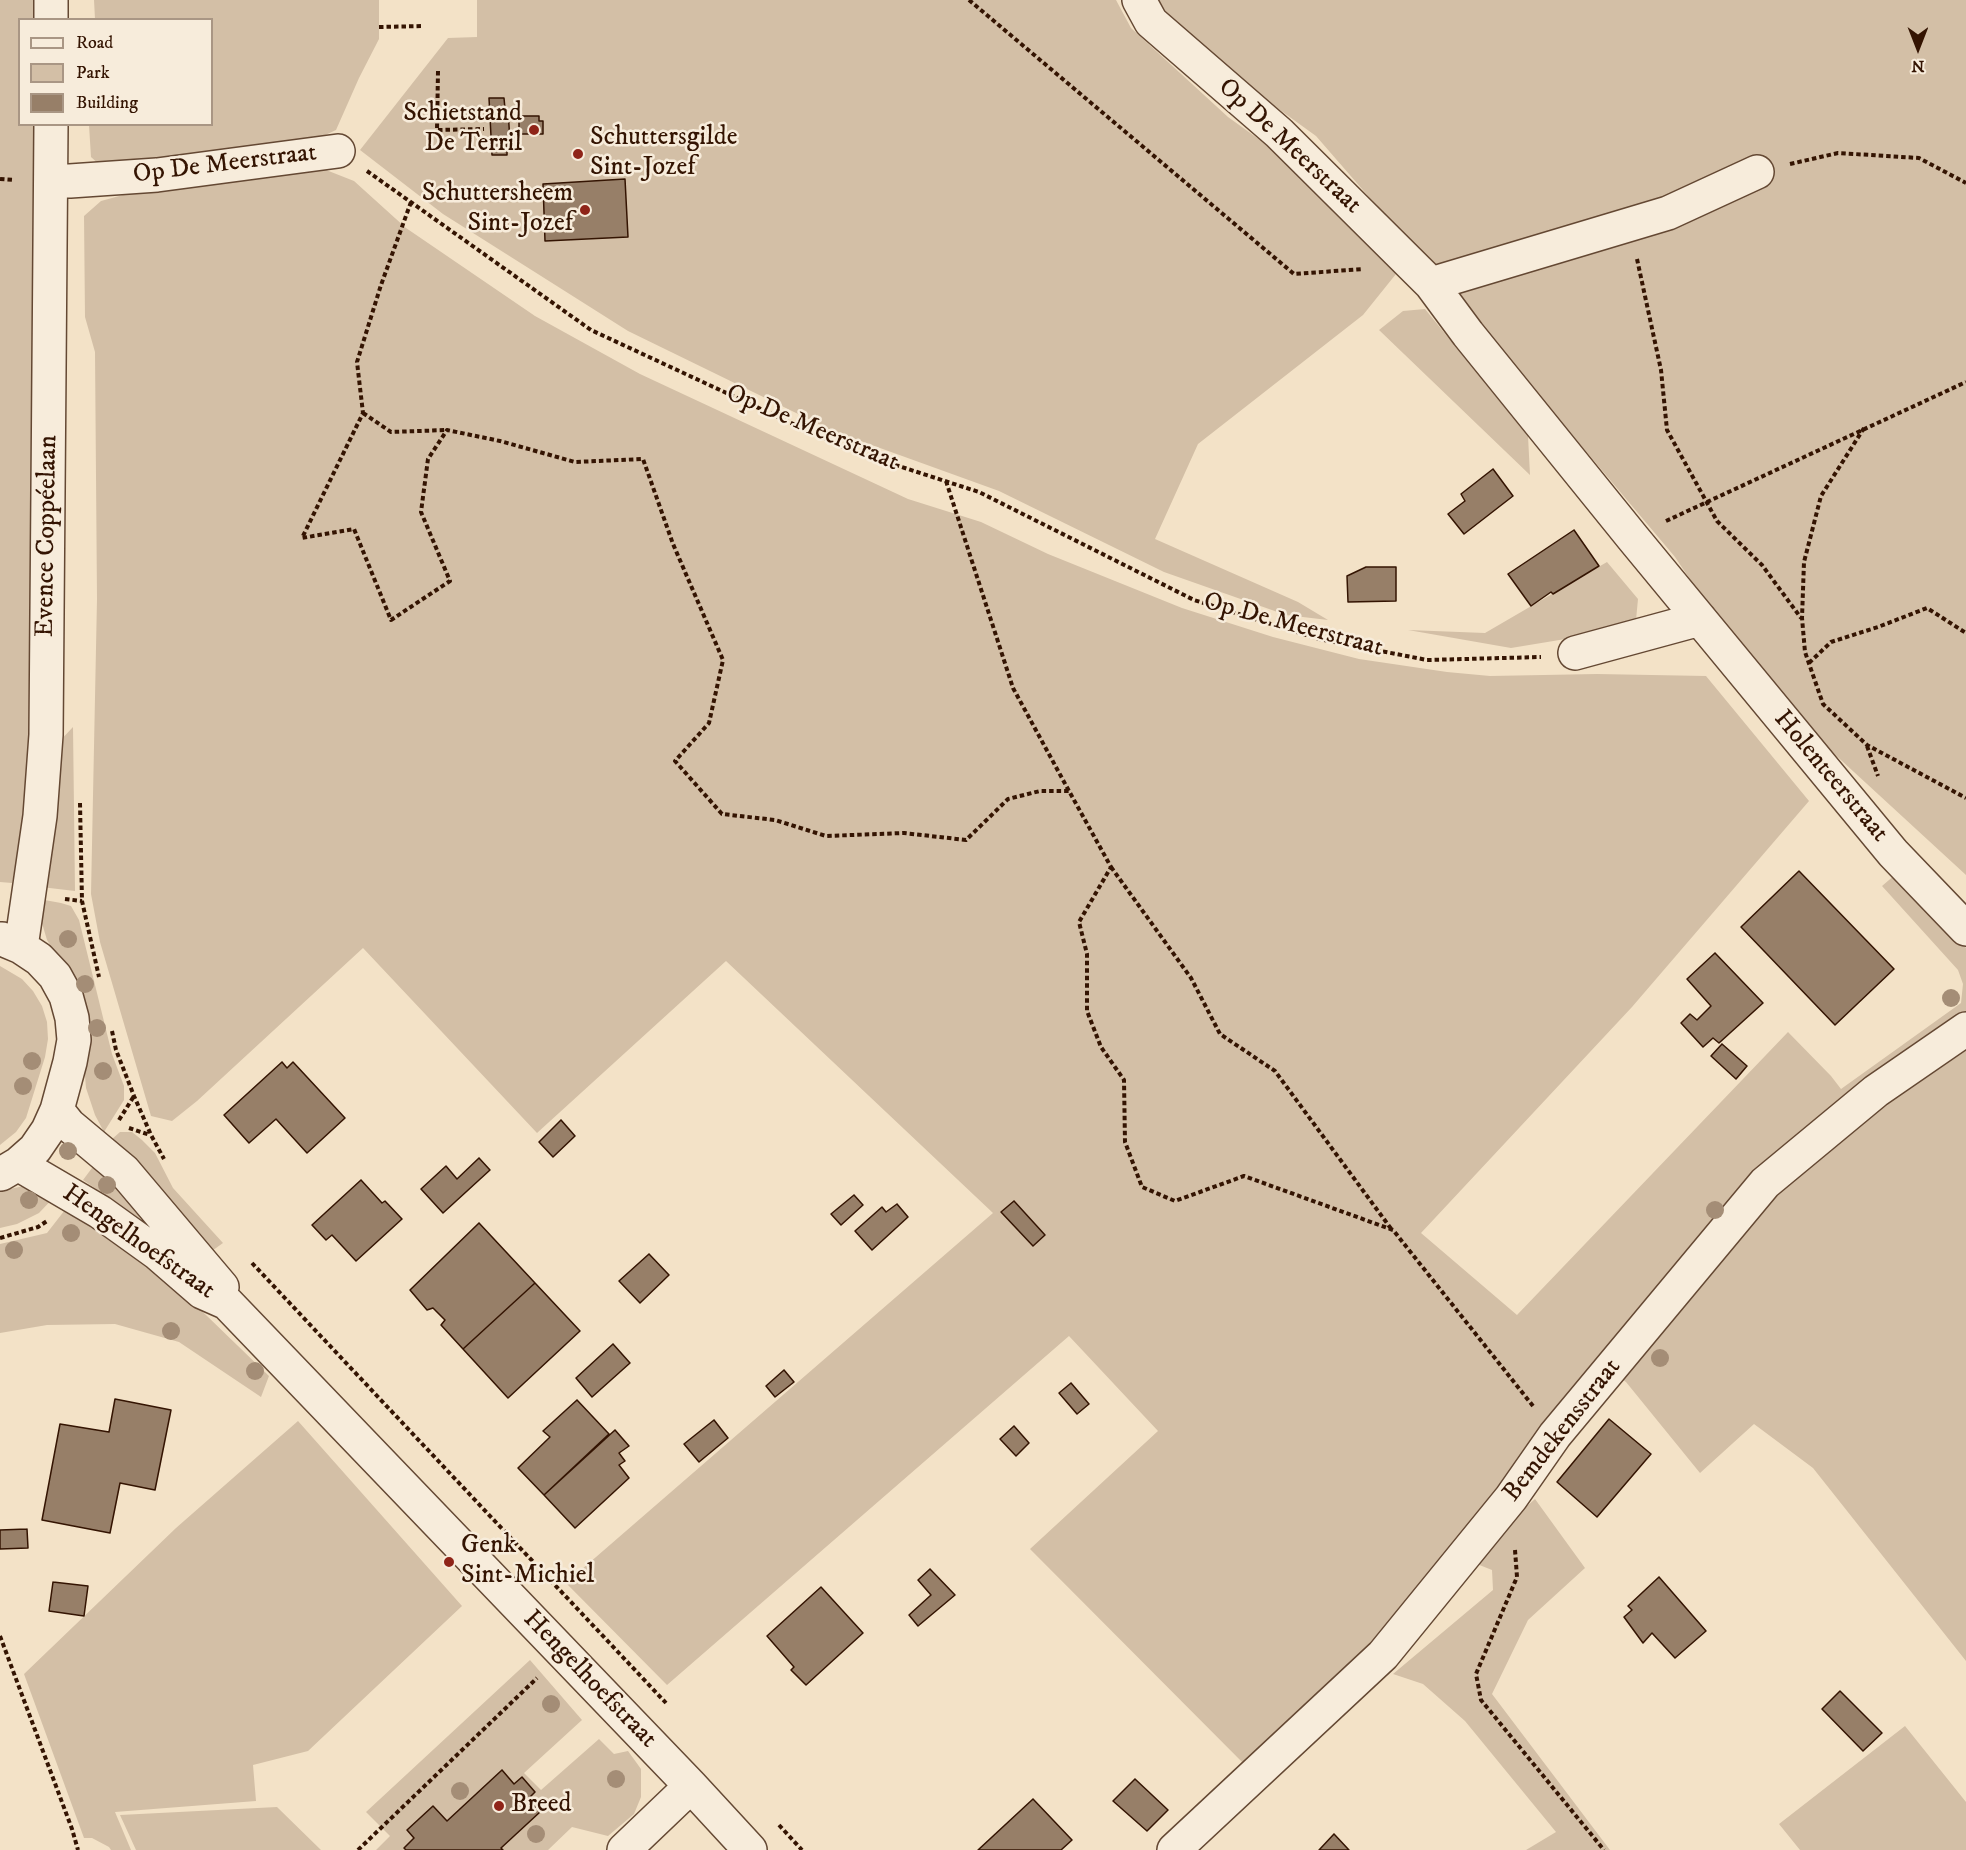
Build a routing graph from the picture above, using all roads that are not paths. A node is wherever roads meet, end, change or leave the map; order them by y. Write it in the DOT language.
graph roads {
  1 [pos="51,0"];
  2 [pos="1139,0"];
  3 [pos="51,18"];
  4 [pos="51,126"];
  5 [pos="339,151"];
  6 [pos="1757,172"];
  7 [pos="51,180"];
  8 [pos="1431,284"];
  9 [pos="1700,619"];
  10 [pos="1575,653"];
  11 [pos="1966,929"];
  12 [pos="10,942"];
  13 [pos="1966,1029"];
  14 [pos="57,1110"];
  15 [pos="9,1170"];
  16 [pos="227,1303"];
  17 [pos="691,1786"];
  18 [pos="624,1850"];
  19 [pos="750,1850"];
  20 [pos="1174,1850"];
  1 -- 3 [label="street"];
  2 -- 8 [label="street, Op De Meerstraat"];
  4 -- 7 [label="street, Evence Coppéelaan"];
  5 -- 7 [label="street, Op De Meerstraat"];
  6 -- 8 [label="street"];
  7 -- 12 [label="street, Evence Coppéelaan"];
  8 -- 9 [label="street, Op De Meerstraat"];
  9 -- 10 [label="street"];
  9 -- 11 [label="street, Holenteerstraat"];
  12 -- 14 [label="street, Evence Coppéelaan"];
  13 -- 20 [label="street, Bemdekensstraat"];
  14 -- 15 [label="street, Evence Coppéelaan"];
  14 -- 16 [label="street, Hengelhoefstraat"];
  15 -- 16 [label="street, Hengelhoefstraat"];
  16 -- 17 [label="street, Hengelhoefstraat"];
  17 -- 18 [label="street"];
  17 -- 19 [label="street, Hengelhoefstraat"];
}
